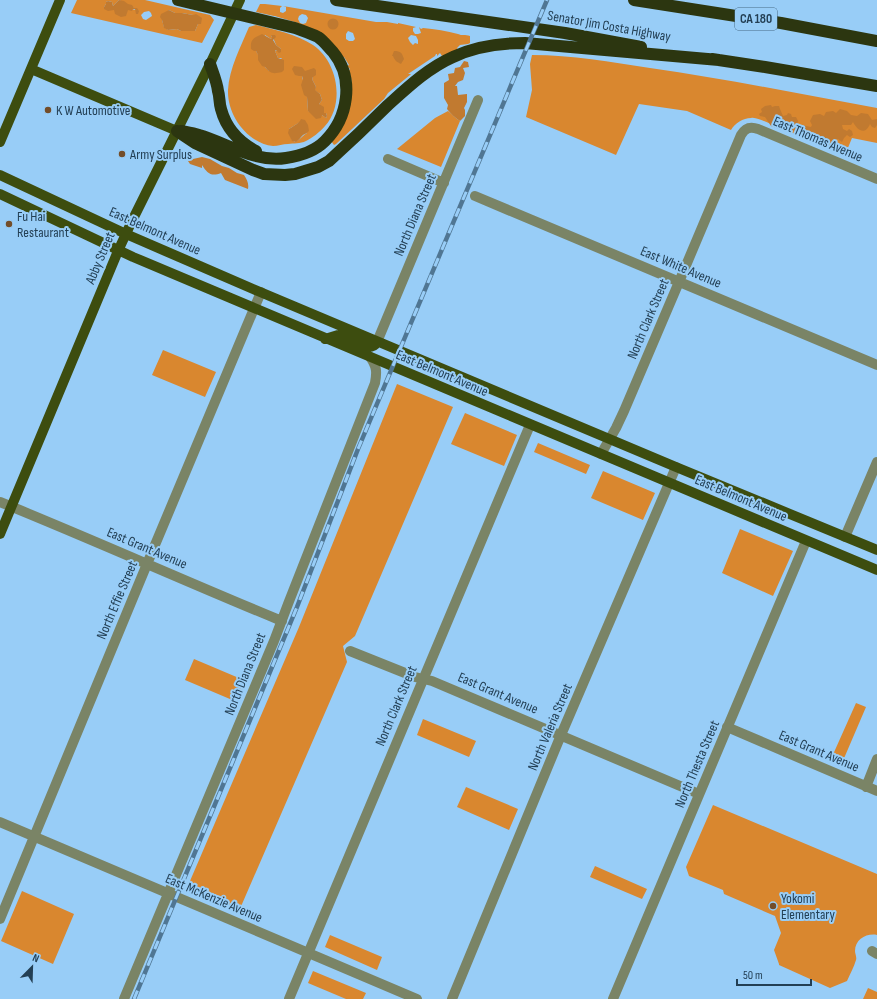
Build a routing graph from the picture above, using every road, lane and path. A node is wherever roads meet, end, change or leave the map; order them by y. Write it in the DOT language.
graph roads {
  1 [pos="60,0"];
  2 [pos="178,0"];
  3 [pos="240,0"];
  4 [pos="336,0"];
  5 [pos="634,0"];
  6 [pos="877,40"];
  7 [pos="719,60"];
  8 [pos="210,64"];
  9 [pos="31,69"];
  10 [pos="877,86"];
  11 [pos="478,100"];
  12 [pos="747,128"];
  13 [pos="177,131"];
  14 [pos="0,142"];
  15 [pos="275,159"];
  16 [pos="388,159"];
  17 [pos="0,175"];
  18 [pos="877,179"];
  19 [pos="444,183"];
  20 [pos="0,194"];
  21 [pos="475,196"];
  22 [pos="126,234"];
  23 [pos="118,251"];
  24 [pos="679,282"];
  25 [pos="261,292"];
  26 [pos="254,308"];
  27 [pos="325,339"];
  28 [pos="377,342"];
  29 [pos="370,358"];
  30 [pos="877,365"];
  31 [pos="530,425"];
  32 [pos="610,439"];
  33 [pos="601,454"];
  34 [pos="877,462"];
  35 [pos="676,467"];
  36 [pos="669,483"];
  37 [pos="0,502"];
  38 [pos="12,506"];
  39 [pos="0,534"];
  40 [pos="845,537"];
  41 [pos="806,541"];
  42 [pos="877,550"];
  43 [pos="147,564"];
  44 [pos="877,570"];
  45 [pos="282,621"];
  46 [pos="350,650"];
  47 [pos="423,679"];
  48 [pos="727,727"];
  49 [pos="561,735"];
  50 [pos="877,759"];
  51 [pos="866,787"];
  52 [pos="877,791"];
  53 [pos="699,794"];
  54 [pos="0,822"];
  55 [pos="34,837"];
  56 [pos="168,894"];
  57 [pos="0,919"];
  58 [pos="308,953"];
  59 [pos="124,999"];
  60 [pos="289,999"];
  61 [pos="417,999"];
  62 [pos="452,999"];
  63 [pos="614,999"];
  1 -- 9 [label="main road"];
  2 -- 15 [label="highway"];
  3 -- 8 [label="main road, Abby Street"];
  4 -- 7 [label="highway, Senator Jim Costa Highway"];
  5 -- 6 [label="highway, CA 180"];
  7 -- 10 [label="highway, Senator Jim Costa Highway"];
  7 -- 13 [label="highway"];
  8 -- 13 [label="main road, Abby Street"];
  8 -- 15 [label="highway"];
  9 -- 13 [label="main road"];
  9 -- 14 [label="main road"];
  11 -- 19 [label="street, North Diana Street"];
  12 -- 18 [label="street, East Thomas Avenue"];
  12 -- 24 [label="street, North Clark Street"];
  13 -- 15 [label="highway"];
  13 -- 22 [label="main road, Abby Street"];
  16 -- 19 [label="street"];
  17 -- 22 [label="main road, East Belmont Avenue"];
  19 -- 28 [label="street, North Diana Street"];
  20 -- 23 [label="main road, East Belmont Avenue"];
  21 -- 24 [label="street, East White Avenue"];
  22 -- 23 [label="main road, Abby Street"];
  22 -- 25 [label="main road, East Belmont Avenue"];
  23 -- 26 [label="main road, East Belmont Avenue"];
  23 -- 38 [label="main road, Abby Street"];
  24 -- 30 [label="street, East White Avenue"];
  24 -- 32 [label="street, North Clark Street"];
  25 -- 26 [label="street, North Effie Street"];
  25 -- 28 [label="main road, East Belmont Avenue"];
  26 -- 27 [label="main road, East Belmont Avenue"];
  26 -- 43 [label="street, North Effie Street"];
  27 -- 28 [label="main road"];
  27 -- 29 [label="main road, East Belmont Avenue"];
  28 -- 32 [label="main road, East Belmont Avenue"];
  29 -- 31 [label="main road, East Belmont Avenue"];
  29 -- 45 [label="street, North Diana Street"];
  31 -- 33 [label="main road, East Belmont Avenue"];
  31 -- 47 [label="street, North Clark Street"];
  32 -- 33 [label="street, North Clark Street"];
  32 -- 35 [label="main road, East Belmont Avenue"];
  33 -- 36 [label="main road, East Belmont Avenue"];
  34 -- 40 [label="street"];
  35 -- 36 [label="street, North Valeria Street"];
  35 -- 40 [label="main road, East Belmont Avenue"];
  36 -- 41 [label="main road, East Belmont Avenue"];
  36 -- 49 [label="street, North Valeria Street"];
  37 -- 38 [label="street, East Grant Avenue"];
  38 -- 39 [label="main road, Abby Street"];
  38 -- 43 [label="street, East Grant Avenue"];
  40 -- 42 [label="main road, East Belmont Avenue"];
  41 -- 44 [label="main road, East Belmont Avenue"];
  41 -- 48 [label="street, North Thesta Street"];
  43 -- 45 [label="street, East Grant Avenue"];
  43 -- 55 [label="street, North Effie Street"];
  45 -- 56 [label="street, North Diana Street"];
  46 -- 47 [label="street, East Grant Avenue"];
  47 -- 49 [label="street, East Grant Avenue"];
  47 -- 58 [label="street, North Clark Street"];
  48 -- 51 [label="street, East Grant Avenue"];
  48 -- 53 [label="street, North Thesta Street"];
  49 -- 53 [label="street, East Grant Avenue"];
  49 -- 62 [label="street, North Valeria Street"];
  50 -- 51 [label="street"];
  51 -- 52 [label="street, East Grant Avenue"];
  53 -- 63 [label="street, North Thesta Street"];
  54 -- 55 [label="street, East McKenzie Avenue"];
  55 -- 56 [label="street, East McKenzie Avenue"];
  55 -- 57 [label="street, North Effie Street"];
  56 -- 58 [label="street, East McKenzie Avenue"];
  56 -- 59 [label="street, North Diana Street"];
  58 -- 60 [label="street, North Clark Street"];
  58 -- 61 [label="street, East McKenzie Avenue"];
}
